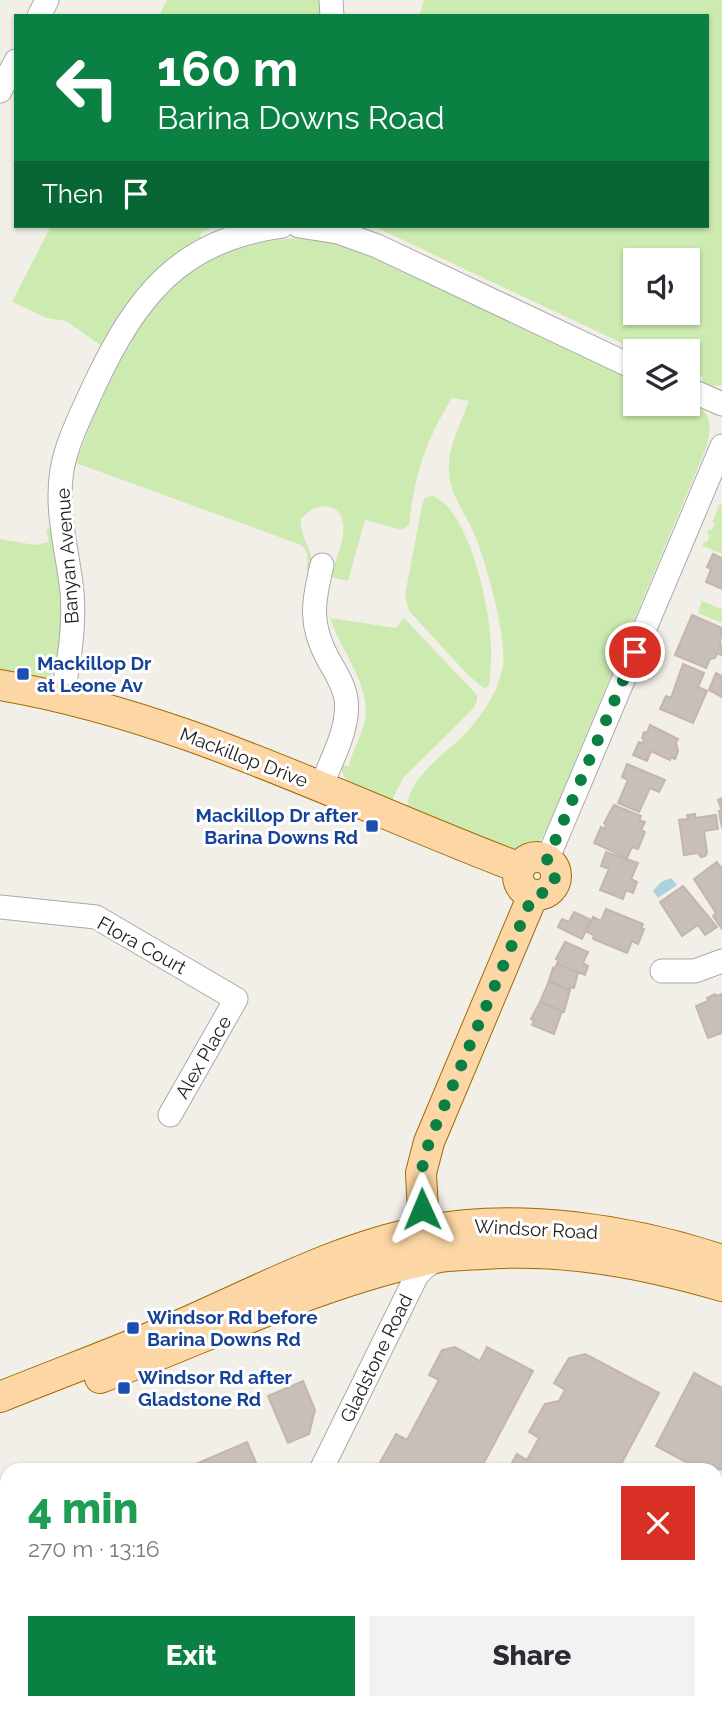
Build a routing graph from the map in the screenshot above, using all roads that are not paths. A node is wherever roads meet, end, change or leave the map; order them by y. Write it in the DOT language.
graph roads {
  1 [pos="14,65"];
  2 [pos="0,91"];
  3 [pos="271,228"];
  4 [pos="312,228"];
  5 [pos="623,362"];
  6 [pos="700,394"];
  7 [pos="722,404"];
  8 [pos="722,446"];
  9 [pos="322,565"];
  10 [pos="0,685"];
  11 [pos="62,697"];
  12 [pos="321,787"];
  13 [pos="533,864"];
  14 [pos="0,907"];
  15 [pos="722,961"];
  16 [pos="662,971"];
  17 [pos="236,999"];
  18 [pos="170,1115"];
  19 [pos="424,1231"];
  20 [pos="514,1251"];
  21 [pos="442,1257"];
  22 [pos="722,1260"];
  23 [pos="722,1286"];
  24 [pos="0,1397"];
  25 [pos="0,1417"];
  26 [pos="324,1463"];
  1 -- 2 [label="street"];
  3 -- 11 [label="street, Banyan Avenue"];
  4 -- 5 [label="street"];
  6 -- 7 [label="street"];
  8 -- 13 [label="street"];
  9 -- 12 [label="street"];
  10 -- 11 [label="main road, Mackillop Drive"];
  11 -- 12 [label="main road, Mackillop Drive"];
  12 -- 13 [label="main road, Mackillop Drive"];
  13 -- 19 [label="main road"];
  14 -- 17 [label="street, Flora Court"];
  15 -- 16 [label="street"];
  17 -- 18 [label="street, Alex Place"];
  19 -- 20 [label="main road"];
  19 -- 22 [label="main road, Windsor Road"];
  19 -- 24 [label="main road, Windsor Road"];
  20 -- 21 [label="main road, Windsor Road"];
  20 -- 23 [label="main road, Windsor Road"];
  21 -- 25 [label="main road, Windsor Road"];
  21 -- 26 [label="street, Gladstone Road"];
}
